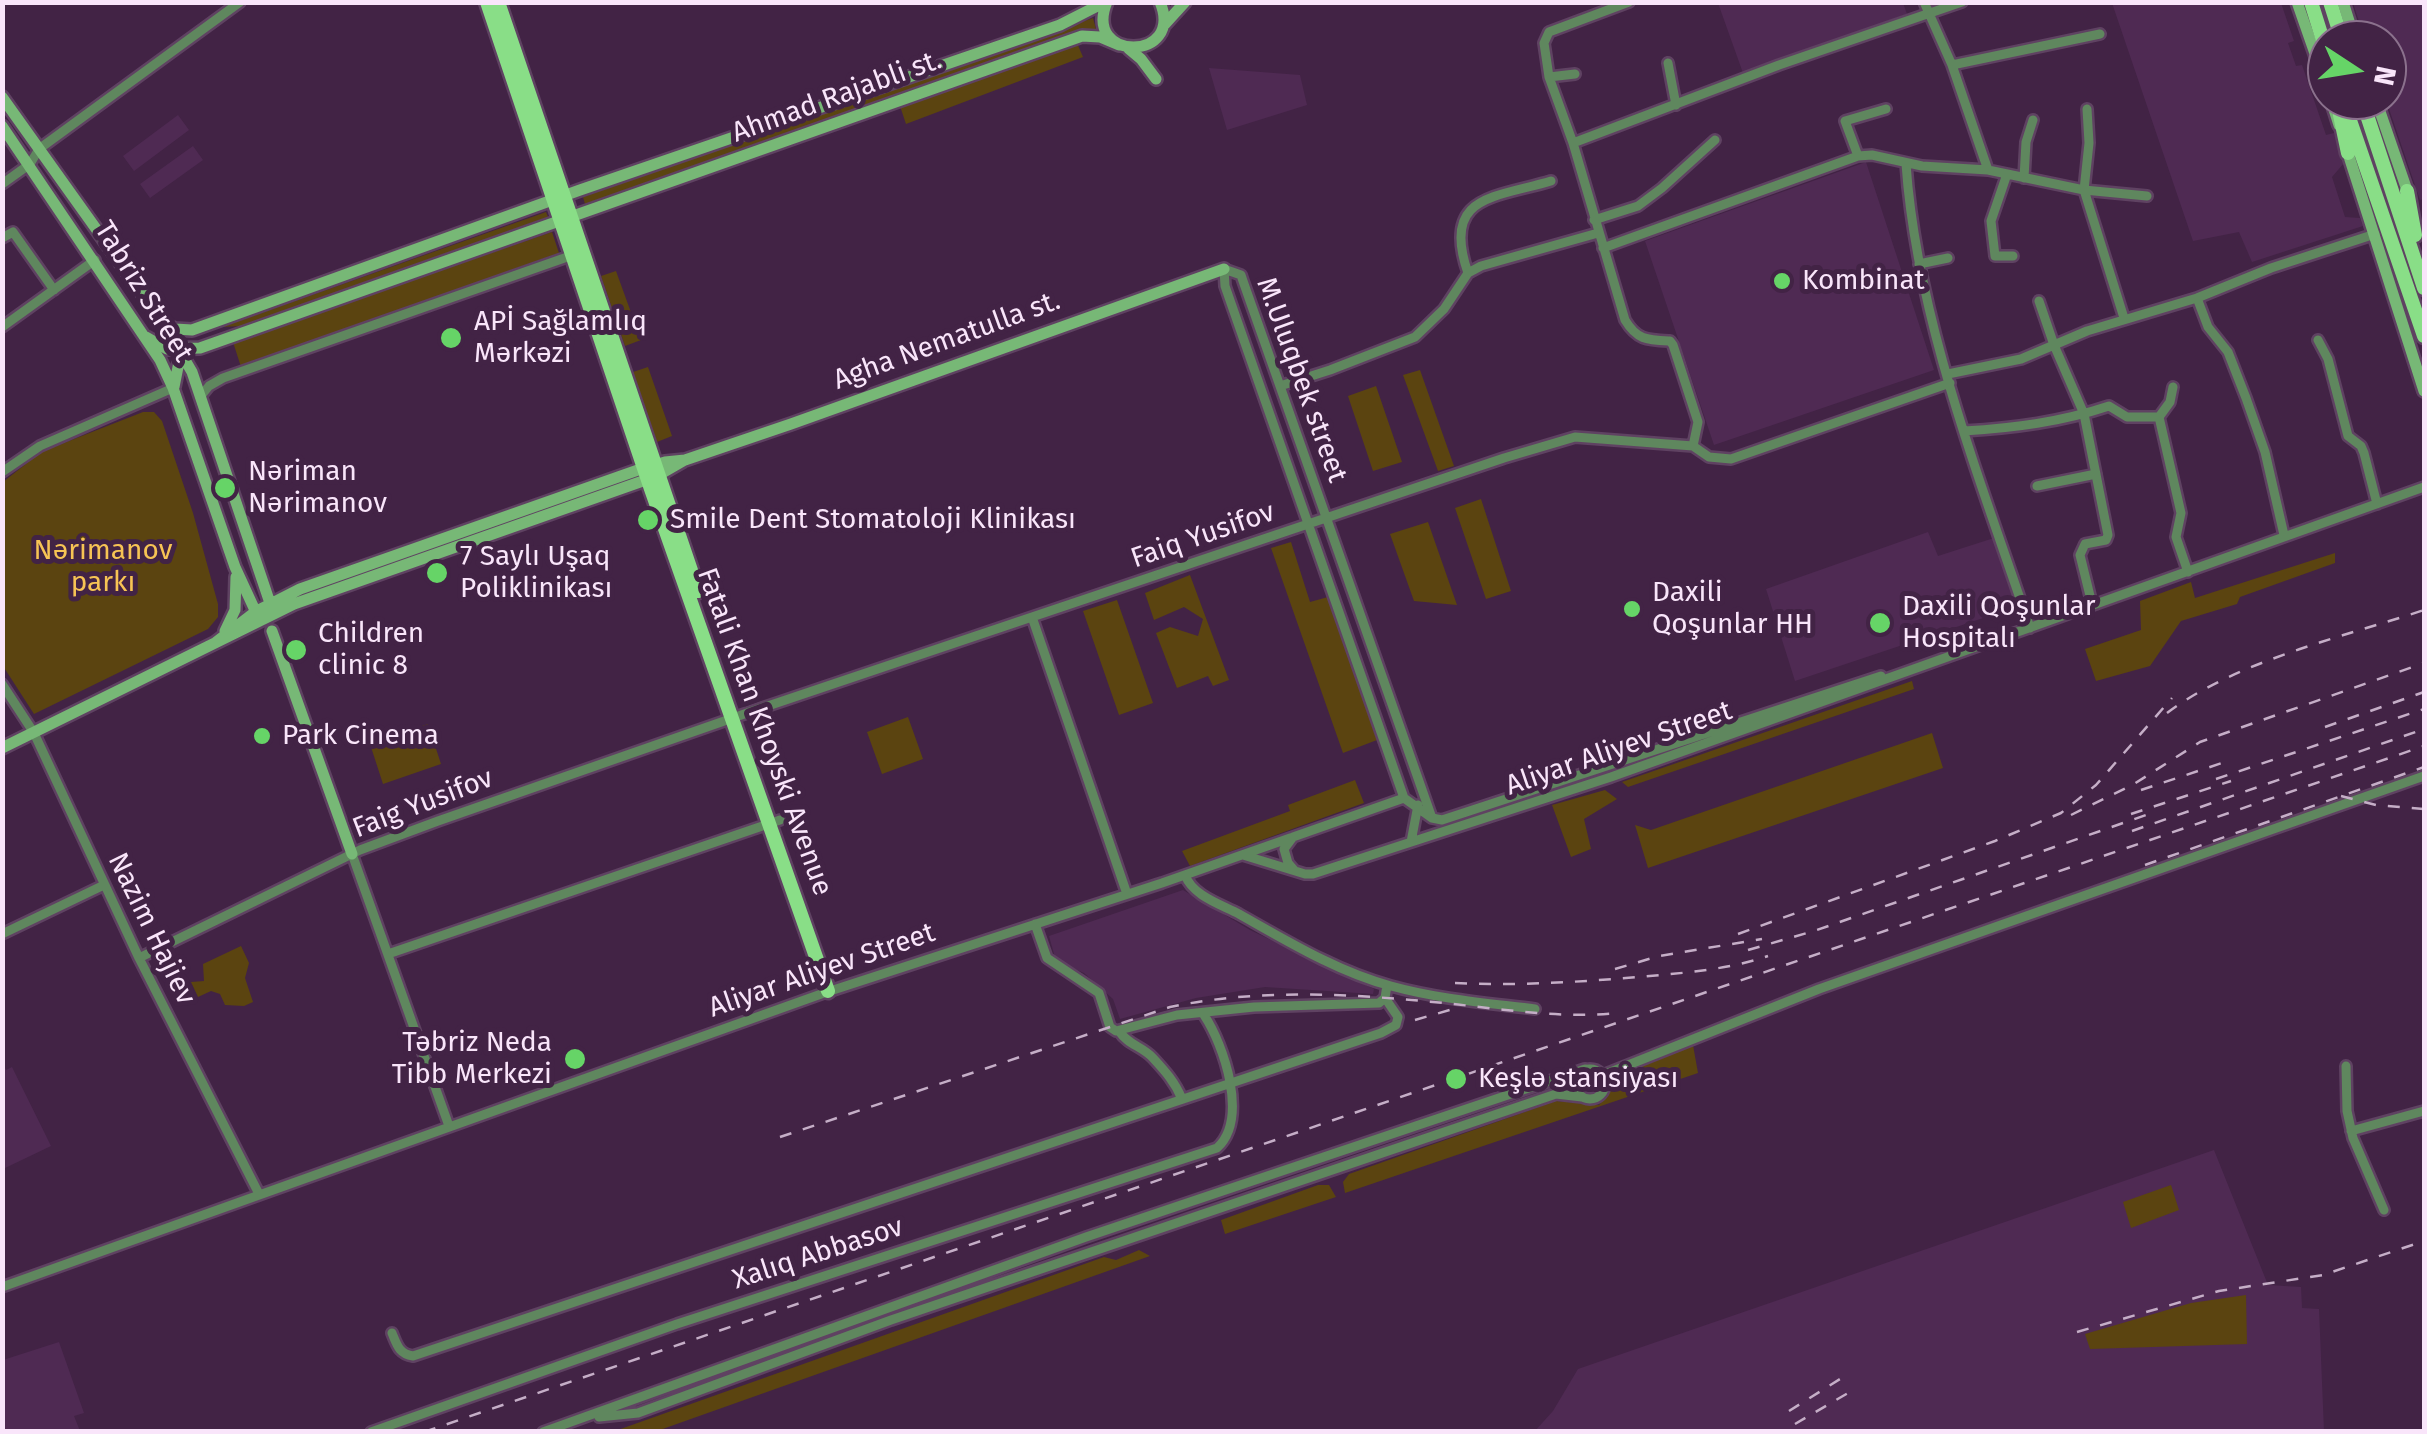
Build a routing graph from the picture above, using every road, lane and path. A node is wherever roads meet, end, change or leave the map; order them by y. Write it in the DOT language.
graph roads {
  1 [pos="240,2"];
  2 [pos="487,2"];
  3 [pos="498,2"];
  4 [pos="1078,2"];
  5 [pos="1160,2"];
  6 [pos="1186,2"];
  7 [pos="1629,2"];
  8 [pos="1924,2"];
  9 [pos="1962,2"];
  10 [pos="2297,2"];
  11 [pos="1103,6"];
  12 [pos="1929,14"];
  13 [pos="1060,24"];
  14 [pos="2307,31"];
  15 [pos="1160,33"];
  16 [pos="2100,34"];
  17 [pos="1123,46"];
  18 [pos="1668,62"];
  19 [pos="1952,65"];
  20 [pos="1575,74"];
  21 [pos="1549,77"];
  22 [pos="2,97"];
  23 [pos="1676,105"];
  24 [pos="2088,109"];
  25 [pos="1886,110"];
  26 [pos="2032,120"];
  27 [pos="2341,120"];
  28 [pos="2344,120"];
  29 [pos="2369,120"];
  30 [pos="2383,120"];
  31 [pos="2,126"];
  32 [pos="1714,140"];
  33 [pos="1573,143"];
  34 [pos="40,150"];
  35 [pos="2348,153"];
  36 [pos="1858,156"];
  37 [pos="30,164"];
  38 [pos="1906,164"];
  39 [pos="1988,170"];
  40 [pos="2007,174"];
  41 [pos="2024,178"];
  42 [pos="1551,181"];
  43 [pos="2,184"];
  44 [pos="2084,190"];
  45 [pos="2407,191"];
  46 [pos="565,195"];
  47 [pos="2147,196"];
  48 [pos="562,220"];
  49 [pos="1594,220"];
  50 [pos="1598,233"];
  51 [pos="2375,234"];
  52 [pos="2,238"];
  53 [pos="2424,243"];
  54 [pos="1602,248"];
  55 [pos="573,255"];
  56 [pos="2013,256"];
  57 [pos="1948,258"];
  58 [pos="95,260"];
  59 [pos="1920,264"];
  60 [pos="1224,269"];
  61 [pos="1468,273"];
  62 [pos="2424,286"];
  63 [pos="54,290"];
  64 [pos="2408,290"];
  65 [pos="2197,298"];
  66 [pos="2039,301"];
  67 [pos="2124,318"];
  68 [pos="164,324"];
  69 [pos="2,328"];
  70 [pos="192,330"];
  71 [pos="2424,336"];
  72 [pos="146,337"];
  73 [pos="2318,340"];
  74 [pos="2054,344"];
  75 [pos="200,348"];
  76 [pos="180,351"];
  77 [pos="192,372"];
  78 [pos="1949,379"];
  79 [pos="1280,386"];
  80 [pos="2173,386"];
  81 [pos="174,388"];
  82 [pos="2424,391"];
  83 [pos="200,397"];
  84 [pos="2084,414"];
  85 [pos="2159,417"];
  86 [pos="1964,431"];
  87 [pos="1692,446"];
  88 [pos="2,472"];
  89 [pos="649,473"];
  90 [pos="2096,474"];
  91 [pos="2038,486"];
  92 [pos="2424,487"];
  93 [pos="2408,494"];
  94 [pos="2424,497"];
  95 [pos="235,504"];
  96 [pos="2377,504"];
  97 [pos="216,512"];
  98 [pos="1327,519"];
  99 [pos="1309,524"];
  100 [pos="2284,536"];
  101 [pos="235,567"];
  102 [pos="2188,572"];
  103 [pos="2092,604"];
  104 [pos="272,609"];
  105 [pos="1032,617"];
  106 [pos="258,618"];
  107 [pos="2030,628"];
  108 [pos="272,631"];
  109 [pos="216,642"];
  110 [pos="2,684"];
  111 [pos="1796,707"];
  112 [pos="738,716"];
  113 [pos="34,733"];
  114 [pos="2,748"];
  115 [pos="1607,766"];
  116 [pos="2424,776"];
  117 [pos="1611,778"];
  118 [pos="1421,791"];
  119 [pos="1404,798"];
  120 [pos="1418,808"];
  121 [pos="1432,818"];
  122 [pos="776,822"];
  123 [pos="1296,834"];
  124 [pos="1411,842"];
  125 [pos="352,854"];
  126 [pos="1243,855"];
  127 [pos="1296,872"];
  128 [pos="1185,875"];
  129 [pos="104,885"];
  130 [pos="1126,894"];
  131 [pos="1035,924"];
  132 [pos="2,934"];
  133 [pos="388,954"];
  134 [pos="139,958"];
  135 [pos="1387,985"];
  136 [pos="833,989"];
  137 [pos="1385,998"];
  138 [pos="1536,1008"];
  139 [pos="1204,1015"];
  140 [pos="1119,1031"];
  141 [pos="2346,1066"];
  142 [pos="1585,1070"];
  143 [pos="1603,1076"];
  144 [pos="1230,1083"];
  145 [pos="1582,1097"];
  146 [pos="1182,1099"];
  147 [pos="2424,1111"];
  148 [pos="449,1126"];
  149 [pos="2351,1131"];
  150 [pos="259,1194"];
  151 [pos="2384,1210"];
  152 [pos="2,1287"];
  153 [pos="392,1333"];
  154 [pos="586,1418"];
  155 [pos="370,1432"];
  156 [pos="543,1432"];
  157 [pos="592,1432"];
  1 -- 34 [label="street"];
  2 -- 46 [label="main road"];
  3 -- 46 [label="main road"];
  4 -- 13 [label="main road"];
  5 -- 15 [label="main road"];
  6 -- 15 [label="main road"];
  7 -- 21 [label="street"];
  8 -- 12 [label="street"];
  9 -- 12 [label="street"];
  10 -- 14 [label="main road"];
  11 -- 13 [label="main road, Ahmad Rajabli st."];
  11 -- 17 [label="main road"];
  12 -- 19 [label="street"];
  12 -- 23 [label="street"];
  13 -- 46 [label="main road, Ahmad Rajabli st."];
  15 -- 17 [label="main road"];
  15 -- 17 [label="main road"];
  16 -- 19 [label="street"];
  17 -- 48 [label="main road, Ahmad Rajabli st."];
  18 -- 23 [label="street"];
  19 -- 39 [label="street"];
  20 -- 21 [label="street"];
  21 -- 33 [label="street"];
  22 -- 34 [label="main road, Tabriz Street"];
  23 -- 33 [label="street"];
  24 -- 44 [label="street"];
  25 -- 36 [label="street"];
  26 -- 41 [label="street"];
  27 -- 35 [label="main road"];
  28 -- 64 [label="main road"];
  29 -- 62 [label="main road"];
  30 -- 45 [label="main road"];
  31 -- 37 [label="main road, Tabriz Street"];
  32 -- 49 [label="street"];
  33 -- 49 [label="street"];
  34 -- 37 [label="street"];
  34 -- 68 [label="main road, Tabriz Street"];
  35 -- 51 [label="main road"];
  36 -- 38 [label="street"];
  36 -- 54 [label="street"];
  37 -- 43 [label="street"];
  37 -- 58 [label="main road, Tabriz Street"];
  38 -- 39 [label="street"];
  38 -- 59 [label="street"];
  39 -- 40 [label="street"];
  40 -- 41 [label="street"];
  40 -- 56 [label="street"];
  41 -- 44 [label="street"];
  42 -- 61 [label="street"];
  44 -- 47 [label="street"];
  44 -- 67 [label="street"];
  45 -- 53 [label="main road"];
  45 -- 62 [label="main road"];
  46 -- 48 [label="main road"];
  46 -- 70 [label="main road, Ahmad Rajabli st."];
  48 -- 55 [label="main road, Fatali Khan Khoyski Avenue"];
  48 -- 75 [label="main road, Ahmad Rajabli st."];
  48 -- 89 [label="main road, Fatali Khan Khoyski Avenue"];
  49 -- 50 [label="street"];
  50 -- 54 [label="street"];
  50 -- 61 [label="street"];
  51 -- 64 [label="main road"];
  51 -- 65 [label="street, Faiq Yusifov"];
  51 -- 82 [label="main road"];
  52 -- 63 [label="street"];
  54 -- 87 [label="street"];
  55 -- 83 [label="street"];
  55 -- 89 [label="main road, Fatali Khan Khoyski Avenue"];
  57 -- 59 [label="street"];
  58 -- 63 [label="street"];
  58 -- 72 [label="main road, Tabriz Street"];
  59 -- 78 [label="street"];
  60 -- 79 [label="street, M.Uluqbek street"];
  60 -- 89 [label="main road, Agha Nematulla st."];
  60 -- 99 [label="street, M.Uluqbek street"];
  61 -- 79 [label="street"];
  63 -- 69 [label="street"];
  64 -- 71 [label="main road"];
  65 -- 67 [label="street, Faiq Yusifov"];
  65 -- 100 [label="street"];
  66 -- 74 [label="street"];
  67 -- 74 [label="street, Faiq Yusifov"];
  68 -- 70 [label="main road"];
  68 -- 76 [label="main road, Tabriz Street"];
  70 -- 76 [label="main road"];
  72 -- 76 [label="main road"];
  72 -- 81 [label="main road, Tabriz Street"];
  73 -- 96 [label="street"];
  74 -- 78 [label="street, Faiq Yusifov"];
  74 -- 84 [label="street"];
  75 -- 76 [label="main road, Ahmad Rajabli st."];
  75 -- 77 [label="main road"];
  76 -- 77 [label="main road, Tabriz Street"];
  76 -- 81 [label="main road"];
  77 -- 83 [label="main road, Tabriz Street"];
  78 -- 86 [label="street"];
  78 -- 87 [label="street, Faiq Yusifov"];
  79 -- 98 [label="street, M.Uluqbek street"];
  80 -- 85 [label="street"];
  81 -- 83 [label="main road"];
  81 -- 88 [label="street"];
  81 -- 97 [label="main road, Tabriz Street"];
  83 -- 95 [label="main road, Tabriz Street"];
  84 -- 85 [label="street"];
  84 -- 86 [label="street"];
  84 -- 90 [label="street"];
  85 -- 102 [label="street"];
  86 -- 107 [label="street"];
  87 -- 98 [label="street, Faiq Yusifov"];
  89 -- 104 [label="main road"];
  89 -- 104 [label="main road"];
  89 -- 112 [label="main road, Fatali Khan Khoyski Avenue"];
  90 -- 91 [label="street"];
  90 -- 103 [label="street"];
  92 -- 93 [label="street, Aliyar Aliyev Street"];
  93 -- 94 [label="street, Aliyar Aliyev Street"];
  93 -- 96 [label="street, Aliyar Aliyev Street"];
  95 -- 97 [label="main road"];
  95 -- 104 [label="main road, Tabriz Street"];
  96 -- 100 [label="street, Aliyar Aliyev Street"];
  97 -- 101 [label="main road, Tabriz Street"];
  98 -- 99 [label="street, Faiq Yusifov"];
  98 -- 118 [label="street, M.Uluqbek street"];
  99 -- 105 [label="street, Faiq Yusifov"];
  99 -- 119 [label="street, M.Uluqbek street"];
  100 -- 102 [label="street, Aliyar Aliyev Street"];
  101 -- 106 [label="main road, Tabriz Street"];
  101 -- 109 [label="main road"];
  102 -- 103 [label="street, Aliyar Aliyev Street"];
  103 -- 107 [label="street, Aliyar Aliyev Street"];
  104 -- 106 [label="main road"];
  104 -- 108 [label="street"];
  105 -- 112 [label="street, Faiq Yusifov"];
  105 -- 130 [label="street"];
  106 -- 108 [label="street"];
  106 -- 109 [label="main road"];
  107 -- 111 [label="street, Aliyar Aliyev Street"];
  108 -- 125 [label="main road"];
  109 -- 113 [label="main road"];
  110 -- 113 [label="street, Nazim Hajiev"];
  111 -- 115 [label="street, Aliyar Aliyev Street"];
  111 -- 117 [label="street, Aliyar Aliyev Street"];
  112 -- 122 [label="main road, Fatali Khan Khoyski Avenue"];
  112 -- 125 [label="street, Faig Yusifov"];
  113 -- 114 [label="main road"];
  113 -- 129 [label="street, Nazim Hajiev"];
  115 -- 117 [label="street"];
  115 -- 121 [label="street, Aliyar Aliyev Street"];
  116 -- 143 [label="street"];
  117 -- 124 [label="street, Aliyar Aliyev Street"];
  118 -- 120 [label="street"];
  118 -- 121 [label="street, M.Uluqbek street"];
  119 -- 120 [label="street"];
  119 -- 123 [label="street, Aliyar Aliyev Street"];
  120 -- 121 [label="street"];
  120 -- 124 [label="street"];
  122 -- 133 [label="street"];
  122 -- 136 [label="main road, Fatali Khan Khoyski Avenue"];
  123 -- 126 [label="street, Aliyar Aliyev Street"];
  123 -- 127 [label="street"];
  124 -- 127 [label="street, Aliyar Aliyev Street"];
  125 -- 133 [label="street"];
  125 -- 134 [label="street, Faig Yusifov"];
  126 -- 127 [label="street"];
  126 -- 128 [label="street, Aliyar Aliyev Street"];
  128 -- 130 [label="street, Aliyar Aliyev Street"];
  128 -- 135 [label="street"];
  129 -- 132 [label="street"];
  129 -- 134 [label="street, Nazim Hajiev"];
  130 -- 131 [label="street, Aliyar Aliyev Street"];
  131 -- 136 [label="street, Aliyar Aliyev Street"];
  131 -- 140 [label="street"];
  133 -- 148 [label="street"];
  134 -- 150 [label="street, Nazim Hajiev"];
  135 -- 137 [label="street"];
  135 -- 138 [label="street"];
  136 -- 148 [label="street, Aliyar Aliyev Street"];
  137 -- 139 [label="street"];
  137 -- 144 [label="street"];
  139 -- 140 [label="street"];
  139 -- 144 [label="street"];
  140 -- 146 [label="street"];
  141 -- 149 [label="street"];
  142 -- 143 [label="street"];
  142 -- 145 [label="street"];
  142 -- 154 [label="street"];
  143 -- 145 [label="street"];
  144 -- 146 [label="street"];
  144 -- 155 [label="street, Xalıq Abbasov"];
  145 -- 154 [label="street"];
  146 -- 153 [label="street"];
  147 -- 149 [label="street"];
  148 -- 150 [label="street"];
  149 -- 151 [label="street"];
  150 -- 152 [label="street"];
  154 -- 156 [label="street"];
  154 -- 157 [label="street"];
}
